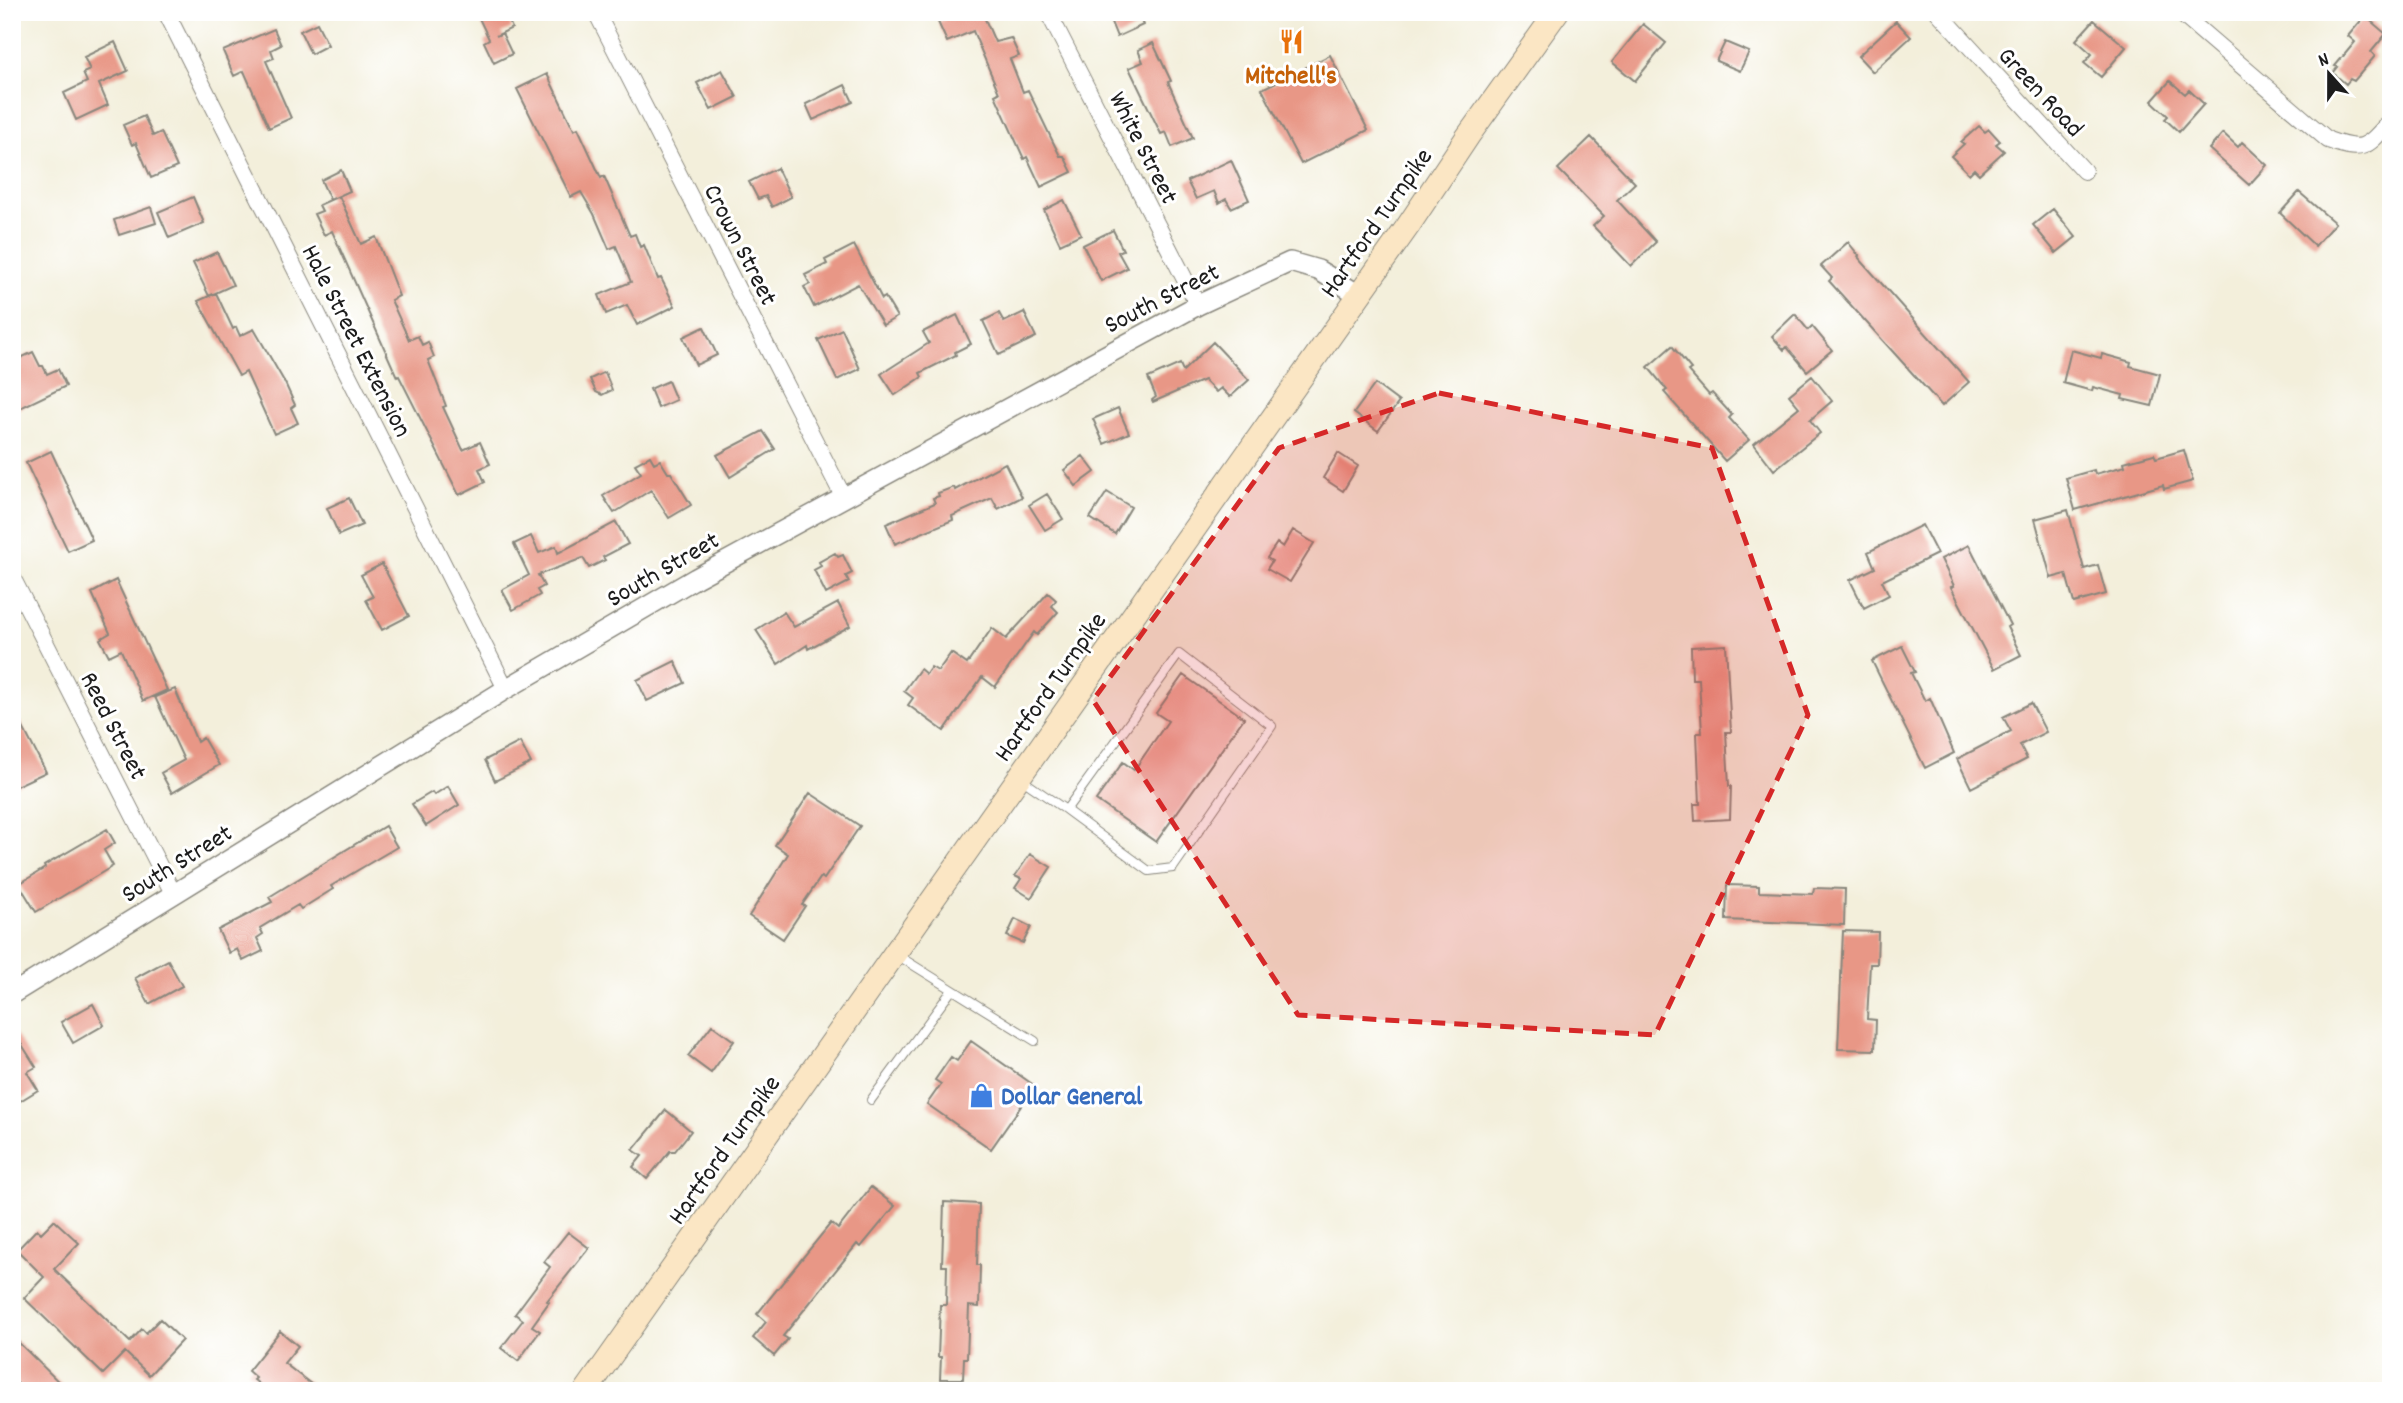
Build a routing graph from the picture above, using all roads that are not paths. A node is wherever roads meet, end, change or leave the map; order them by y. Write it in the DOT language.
graph roads {
  1 [pos="166,12"];
  2 [pos="596,12"];
  3 [pos="1048,12"];
  4 [pos="1557,12"];
  5 [pos="1938,12"];
  6 [pos="2179,12"];
  7 [pos="2391,120"];
  8 [pos="2084,171"];
  9 [pos="1359,295"];
  10 [pos="1198,305"];
  11 [pos="844,498"];
  12 [pos="12,577"];
  13 [pos="506,689"];
  14 [pos="1018,778"];
  15 [pos="1066,810"];
  16 [pos="174,895"];
  17 [pos="894,954"];
  18 [pos="952,990"];
  19 [pos="12,994"];
  20 [pos="1035,1041"];
  21 [pos="871,1100"];
  22 [pos="586,1391"];
  1 -- 13 [label="street, Hale Street Extension"];
  2 -- 11 [label="street, Crown Street"];
  3 -- 10 [label="street, White Street"];
  4 -- 9 [label="main road, Hartford Turnpike"];
  5 -- 8 [label="street, Green Road"];
  6 -- 7 [label="street"];
  9 -- 10 [label="street, South Street"];
  9 -- 14 [label="main road, Hartford Turnpike"];
  10 -- 11 [label="street, South Street"];
  11 -- 13 [label="street, South Street"];
  12 -- 16 [label="street, Reed Street"];
  13 -- 16 [label="street, South Street"];
  14 -- 15 [label="lane"];
  14 -- 17 [label="main road, Hartford Turnpike"];
  15 -- 15 [label="lane"];
  16 -- 19 [label="street, South Street"];
  17 -- 18 [label="lane"];
  17 -- 22 [label="main road, Hartford Turnpike"];
  18 -- 20 [label="lane"];
  18 -- 21 [label="lane"];
}
